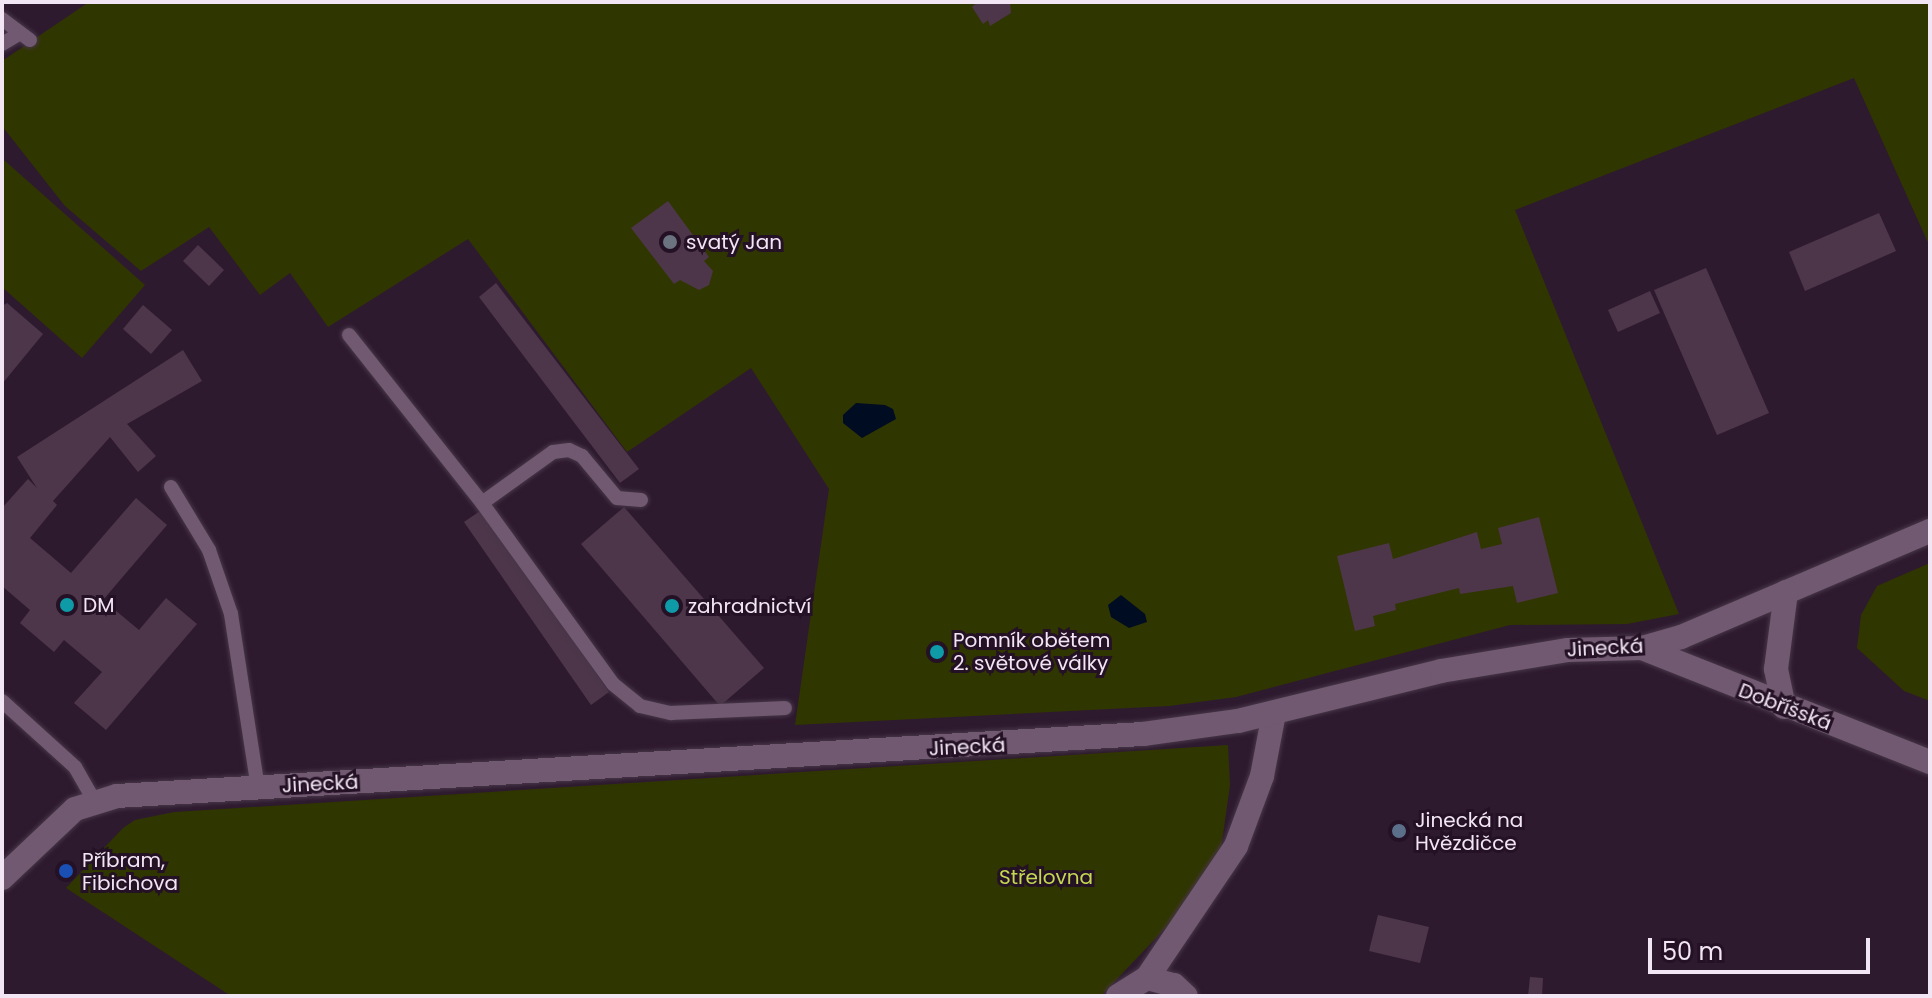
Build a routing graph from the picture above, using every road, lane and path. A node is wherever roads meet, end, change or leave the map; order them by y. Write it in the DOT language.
graph roads {
  1 [pos="2,19"];
  2 [pos="2,44"];
  3 [pos="349,335"];
  4 [pos="171,487"];
  5 [pos="641,500"];
  6 [pos="482,503"];
  7 [pos="1930,531"];
  8 [pos="1786,592"];
  9 [pos="1642,648"];
  10 [pos="2,701"];
  11 [pos="1784,707"];
  12 [pos="785,708"];
  13 [pos="1274,713"];
  14 [pos="1930,762"];
  15 [pos="258,788"];
  16 [pos="95,802"];
  17 [pos="2,878"];
  18 [pos="1147,978"];
  19 [pos="1118,996"];
  20 [pos="1186,996"];
  1 -- 2 [label="lane"];
  3 -- 6 [label="lane"];
  4 -- 15 [label="lane"];
  5 -- 6 [label="lane"];
  6 -- 12 [label="lane"];
  7 -- 8 [label="street, Jinecká"];
  8 -- 9 [label="street, Jinecká"];
  8 -- 11 [label="street"];
  9 -- 11 [label="street, Dobříšská"];
  9 -- 13 [label="street, Jinecká"];
  10 -- 16 [label="lane"];
  11 -- 14 [label="street, Dobříšská"];
  13 -- 15 [label="street, Jinecká"];
  13 -- 18 [label="street"];
  15 -- 16 [label="street, Jinecká"];
  16 -- 17 [label="street, Jinecká"];
  18 -- 19 [label="street"];
  18 -- 20 [label="street"];
}
